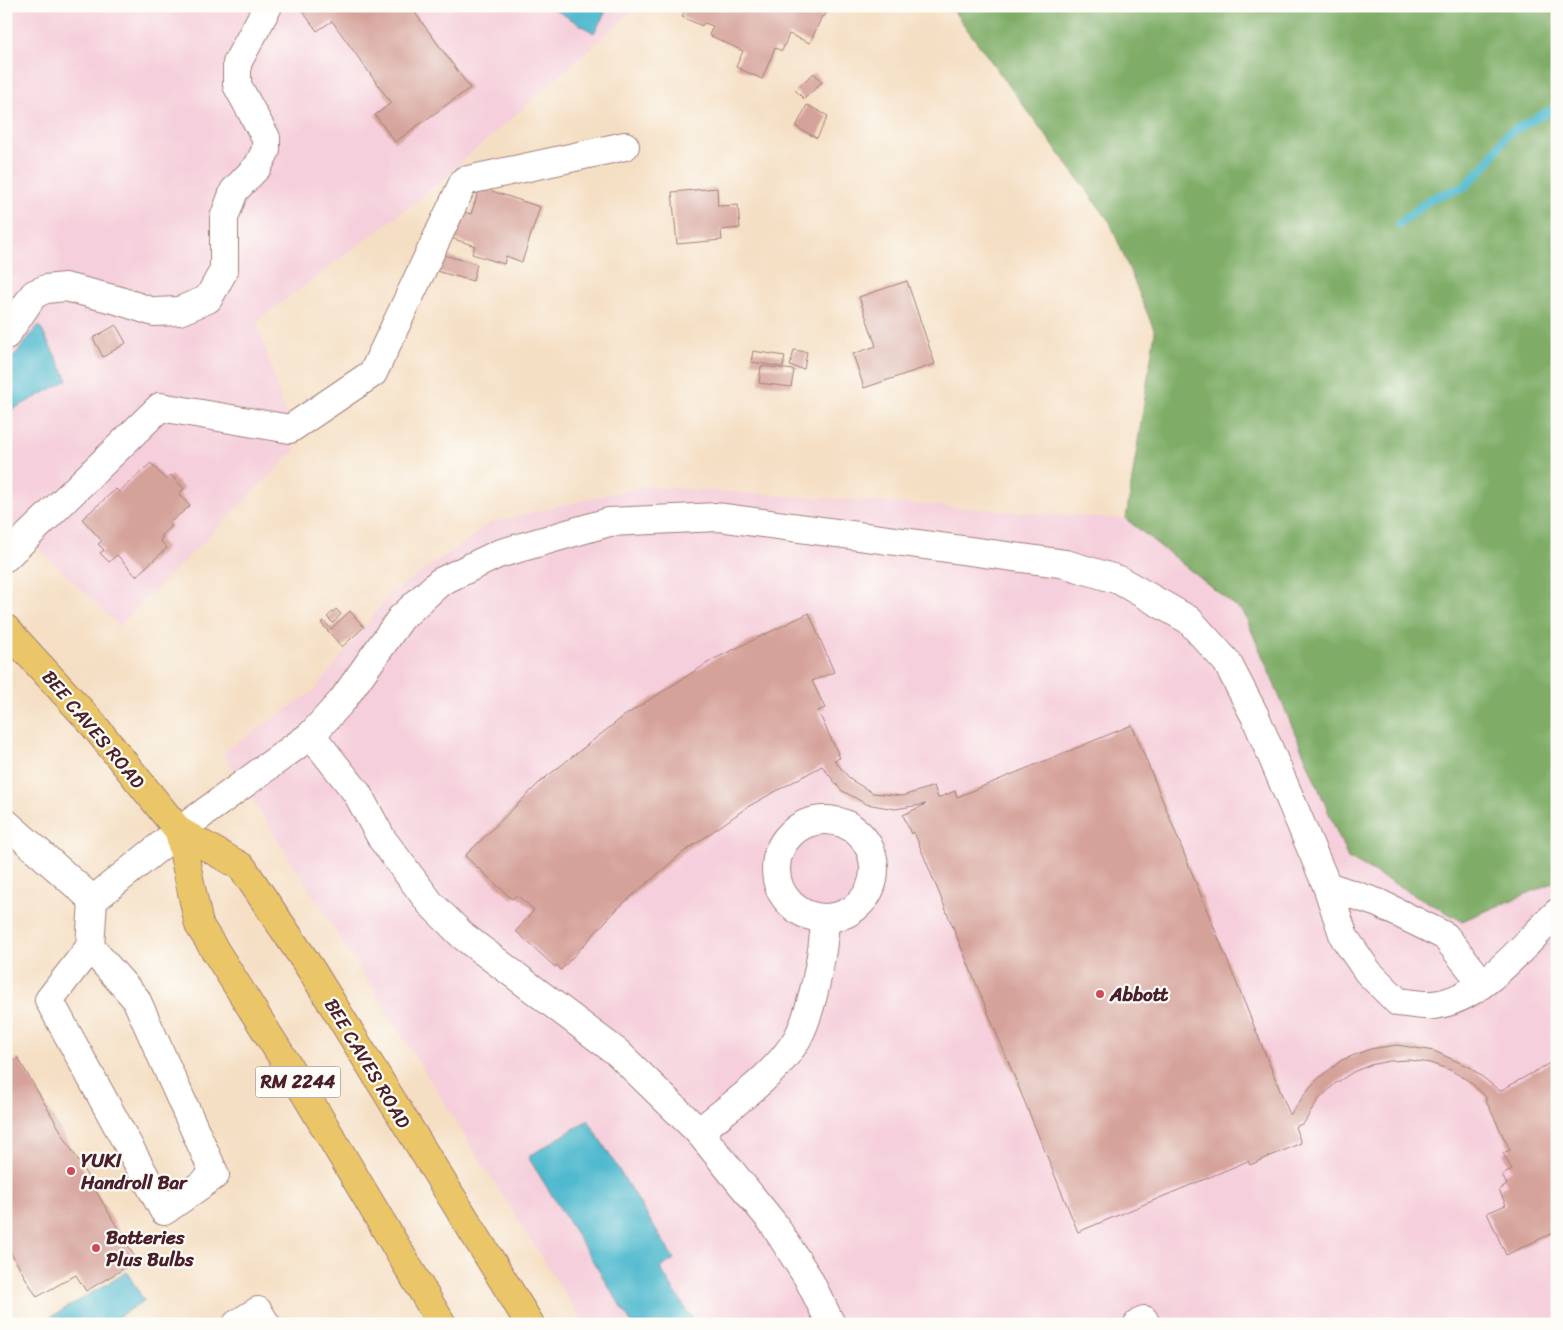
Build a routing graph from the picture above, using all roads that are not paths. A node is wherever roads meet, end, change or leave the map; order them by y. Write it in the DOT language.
graph roads {
  1 [pos="268,6"];
  2 [pos="625,146"];
  3 [pos="6,335"];
  4 [pos="6,557"];
  5 [pos="6,629"];
  6 [pos="312,735"];
  7 [pos="179,831"];
  8 [pos="9,832"];
  9 [pos="1327,886"];
  10 [pos="93,900"];
  11 [pos="1557,913"];
  12 [pos="826,918"];
  13 [pos="90,947"];
  14 [pos="1482,983"];
  15 [pos="699,1132"];
  16 [pos="529,1322"];
  17 [pos="237,1324"];
  18 [pos="266,1324"];
  19 [pos="442,1324"];
  20 [pos="831,1324"];
  21 [pos="1138,1324"];
  22 [pos="1146,1324"];
  1 -- 3 [label="lane"];
  2 -- 4 [label="lane"];
  5 -- 7 [label="main road, BEE CAVES ROAD / RM 2244"];
  6 -- 7 [label="lane"];
  6 -- 9 [label="lane"];
  6 -- 15 [label="lane"];
  7 -- 10 [label="lane"];
  7 -- 16 [label="main road, BEE CAVES ROAD / RM 2244"];
  7 -- 19 [label="main road, BEE CAVES ROAD / RM 2244"];
  8 -- 10 [label="lane"];
  9 -- 14 [label="lane"];
  9 -- 14 [label="lane"];
  10 -- 13 [label="lane"];
  11 -- 14 [label="lane"];
  12 -- 15 [label="lane"];
  13 -- 13 [label="lane"];
  15 -- 20 [label="lane"];
  17 -- 18 [label="lane"];
  21 -- 22 [label="lane"];
}
